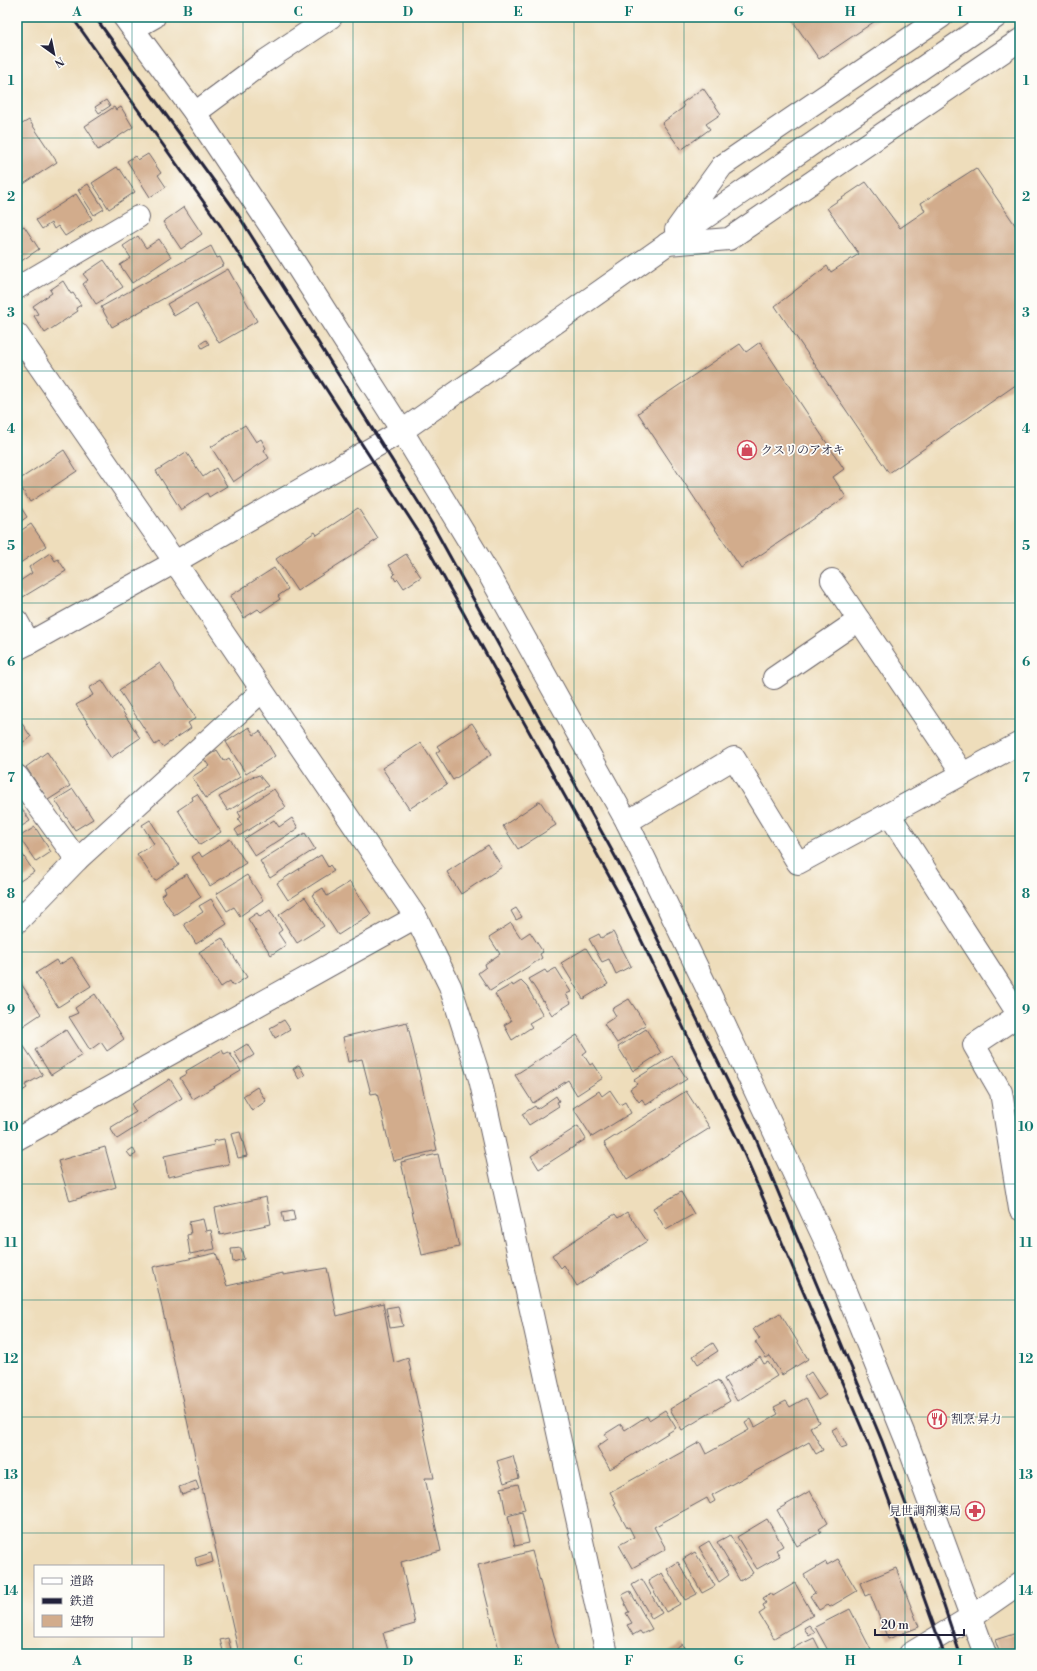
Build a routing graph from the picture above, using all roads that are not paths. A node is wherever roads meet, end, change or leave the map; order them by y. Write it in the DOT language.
graph roads {
  1 [pos="154,17"];
  2 [pos="331,17"];
  3 [pos="941,17"];
  4 [pos="996,17"];
  5 [pos="129,23"];
  6 [pos="1020,40"];
  7 [pos="195,114"];
  8 [pos="138,217"];
  9 [pos="666,244"];
  10 [pos="17,288"];
  11 [pos="17,334"];
  12 [pos="402,431"];
  13 [pos="175,562"];
  14 [pos="832,580"];
  15 [pos="859,620"];
  16 [pos="17,621"];
  17 [pos="23,646"];
  18 [pos="774,678"];
  19 [pos="262,691"];
  20 [pos="1020,743"];
  21 [pos="962,774"];
  22 [pos="17,776"];
  23 [pos="888,814"];
  24 [pos="627,822"];
  25 [pos="77,860"];
  26 [pos="19,914"];
  27 [pos="416,917"];
  28 [pos="17,1139"];
  29 [pos="1020,1209"];
  30 [pos="1020,1583"];
  31 [pos="971,1617"];
  32 [pos="607,1654"];
  33 [pos="910,1654"];
  34 [pos="985,1654"];
  1 -- 5 [label="street"];
  2 -- 7 [label="street"];
  3 -- 9 [label="street"];
  4 -- 9 [label="street"];
  5 -- 7 [label="street"];
  6 -- 9 [label="street"];
  7 -- 12 [label="street"];
  8 -- 10 [label="street"];
  9 -- 12 [label="street"];
  11 -- 13 [label="street"];
  12 -- 13 [label="street"];
  12 -- 24 [label="street"];
  13 -- 17 [label="street"];
  13 -- 19 [label="street"];
  14 -- 15 [label="street"];
  15 -- 18 [label="street"];
  15 -- 21 [label="street"];
  16 -- 17 [label="street"];
  19 -- 25 [label="street"];
  19 -- 27 [label="street"];
  20 -- 21 [label="street"];
  21 -- 23 [label="street"];
  22 -- 25 [label="street"];
  23 -- 24 [label="street"];
  23 -- 29 [label="street"];
  24 -- 31 [label="street"];
  25 -- 26 [label="street"];
  27 -- 28 [label="street"];
  27 -- 32 [label="street"];
  30 -- 31 [label="street"];
  31 -- 33 [label="street"];
  31 -- 34 [label="street"];
}
